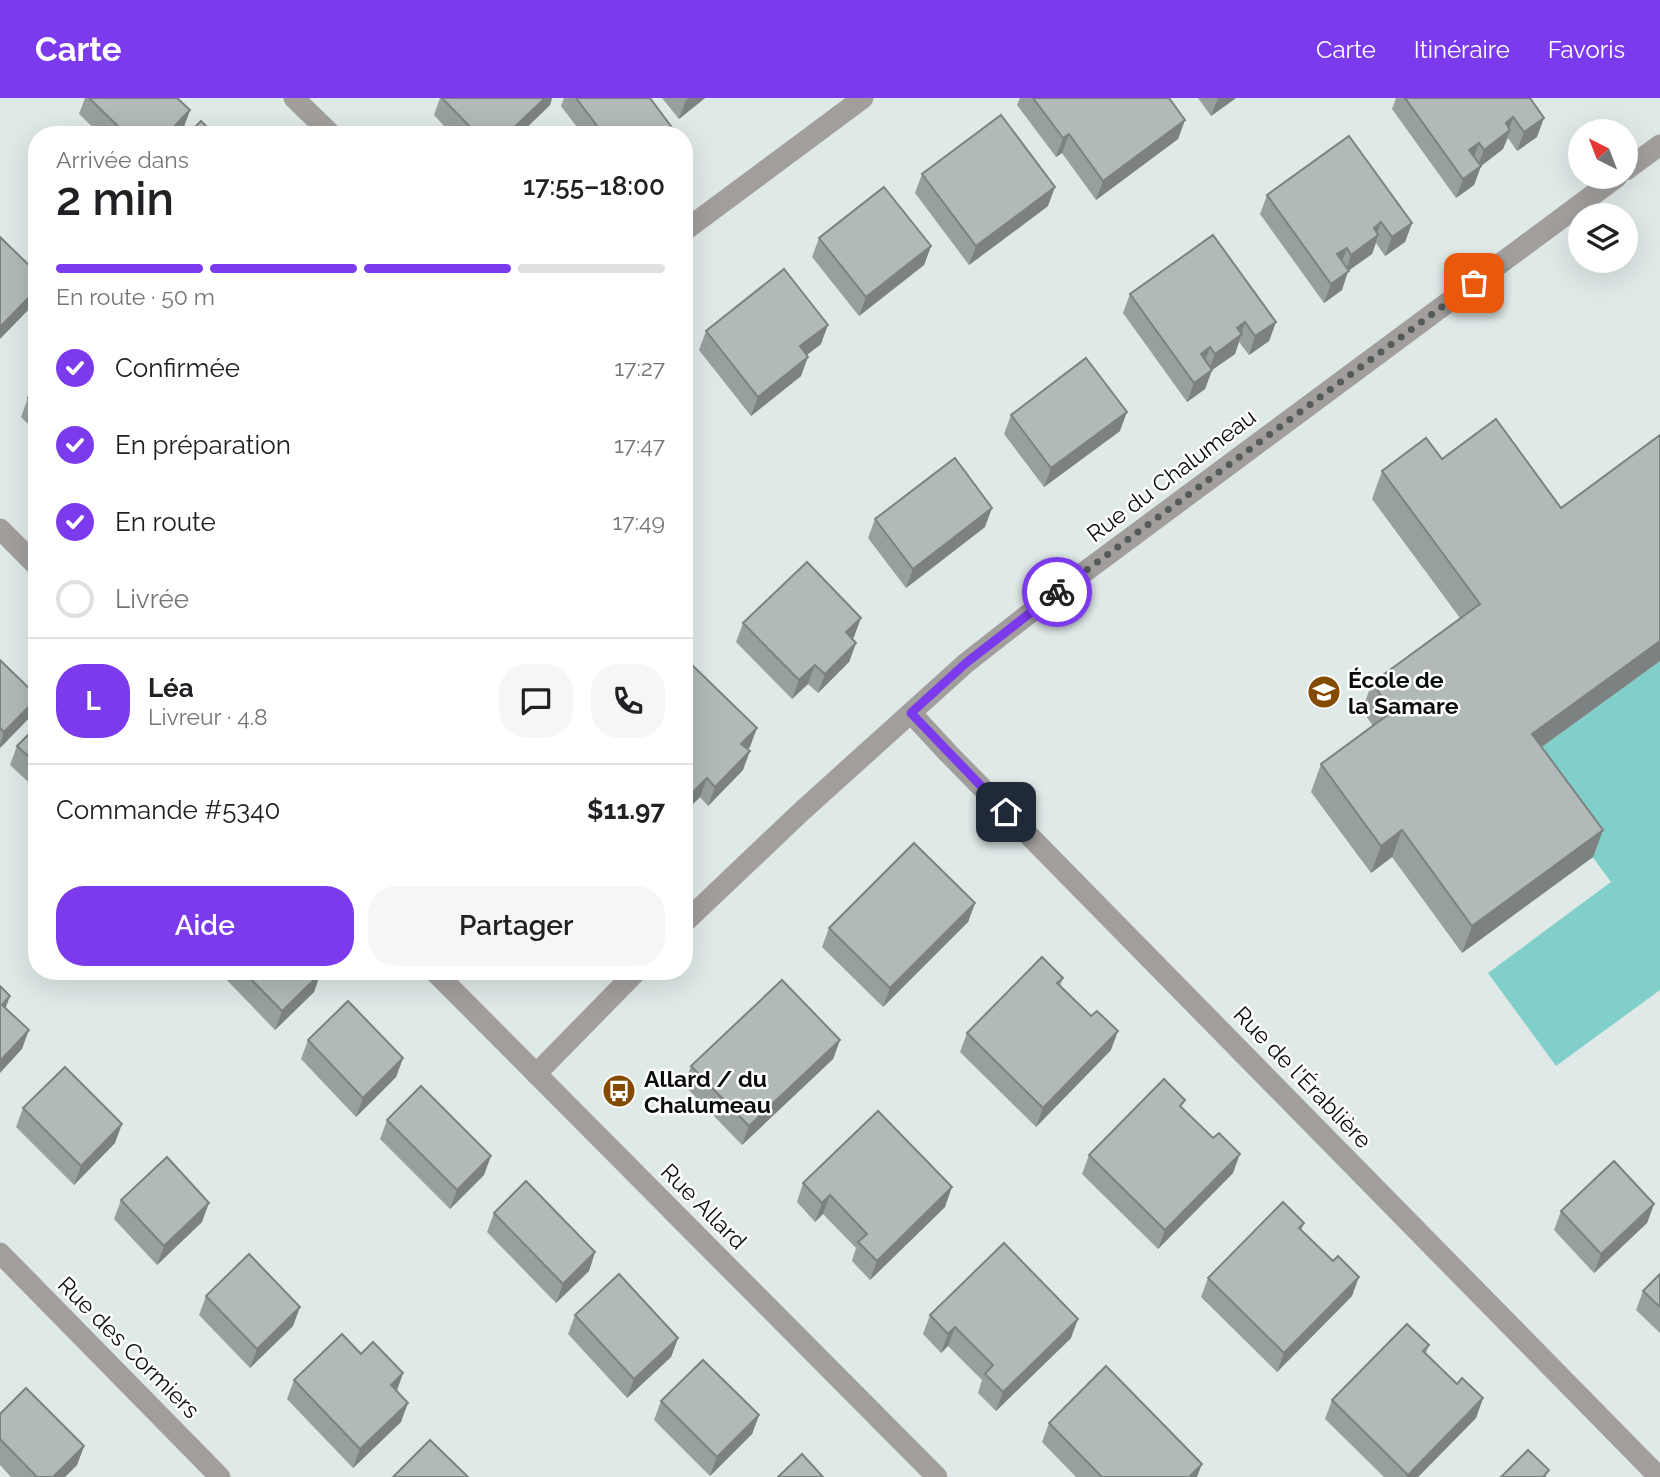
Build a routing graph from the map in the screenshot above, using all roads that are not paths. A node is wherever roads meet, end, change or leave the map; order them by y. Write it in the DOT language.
graph roads {
  1 [pos="294,98"];
  2 [pos="863,98"];
  3 [pos="323,126"];
  4 [pos="1660,145"];
  5 [pos="1638,161"];
  6 [pos="1601,189"];
  7 [pos="693,224"];
  8 [pos="0,529"];
  9 [pos="28,557"];
  10 [pos="911,713"];
  11 [pos="693,914"];
  12 [pos="443,980"];
  13 [pos="628,980"];
  14 [pos="536,1074"];
  15 [pos="0,1253"];
  16 [pos="220,1477"];
  17 [pos="937,1477"];
  18 [pos="1659,1477"];
  1 -- 3 [label="street"];
  2 -- 7 [label="street"];
  4 -- 5 [label="street"];
  6 -- 10 [label="street, Rue du Chalumeau"];
  8 -- 9 [label="street"];
  10 -- 11 [label="street, Rue du Chalumeau"];
  10 -- 18 [label="street, Rue de l'Érablière"];
  12 -- 14 [label="street, Rue Allard"];
  13 -- 14 [label="street"];
  14 -- 17 [label="street, Rue Allard"];
  15 -- 16 [label="street, Rue des Cormiers"];
}
